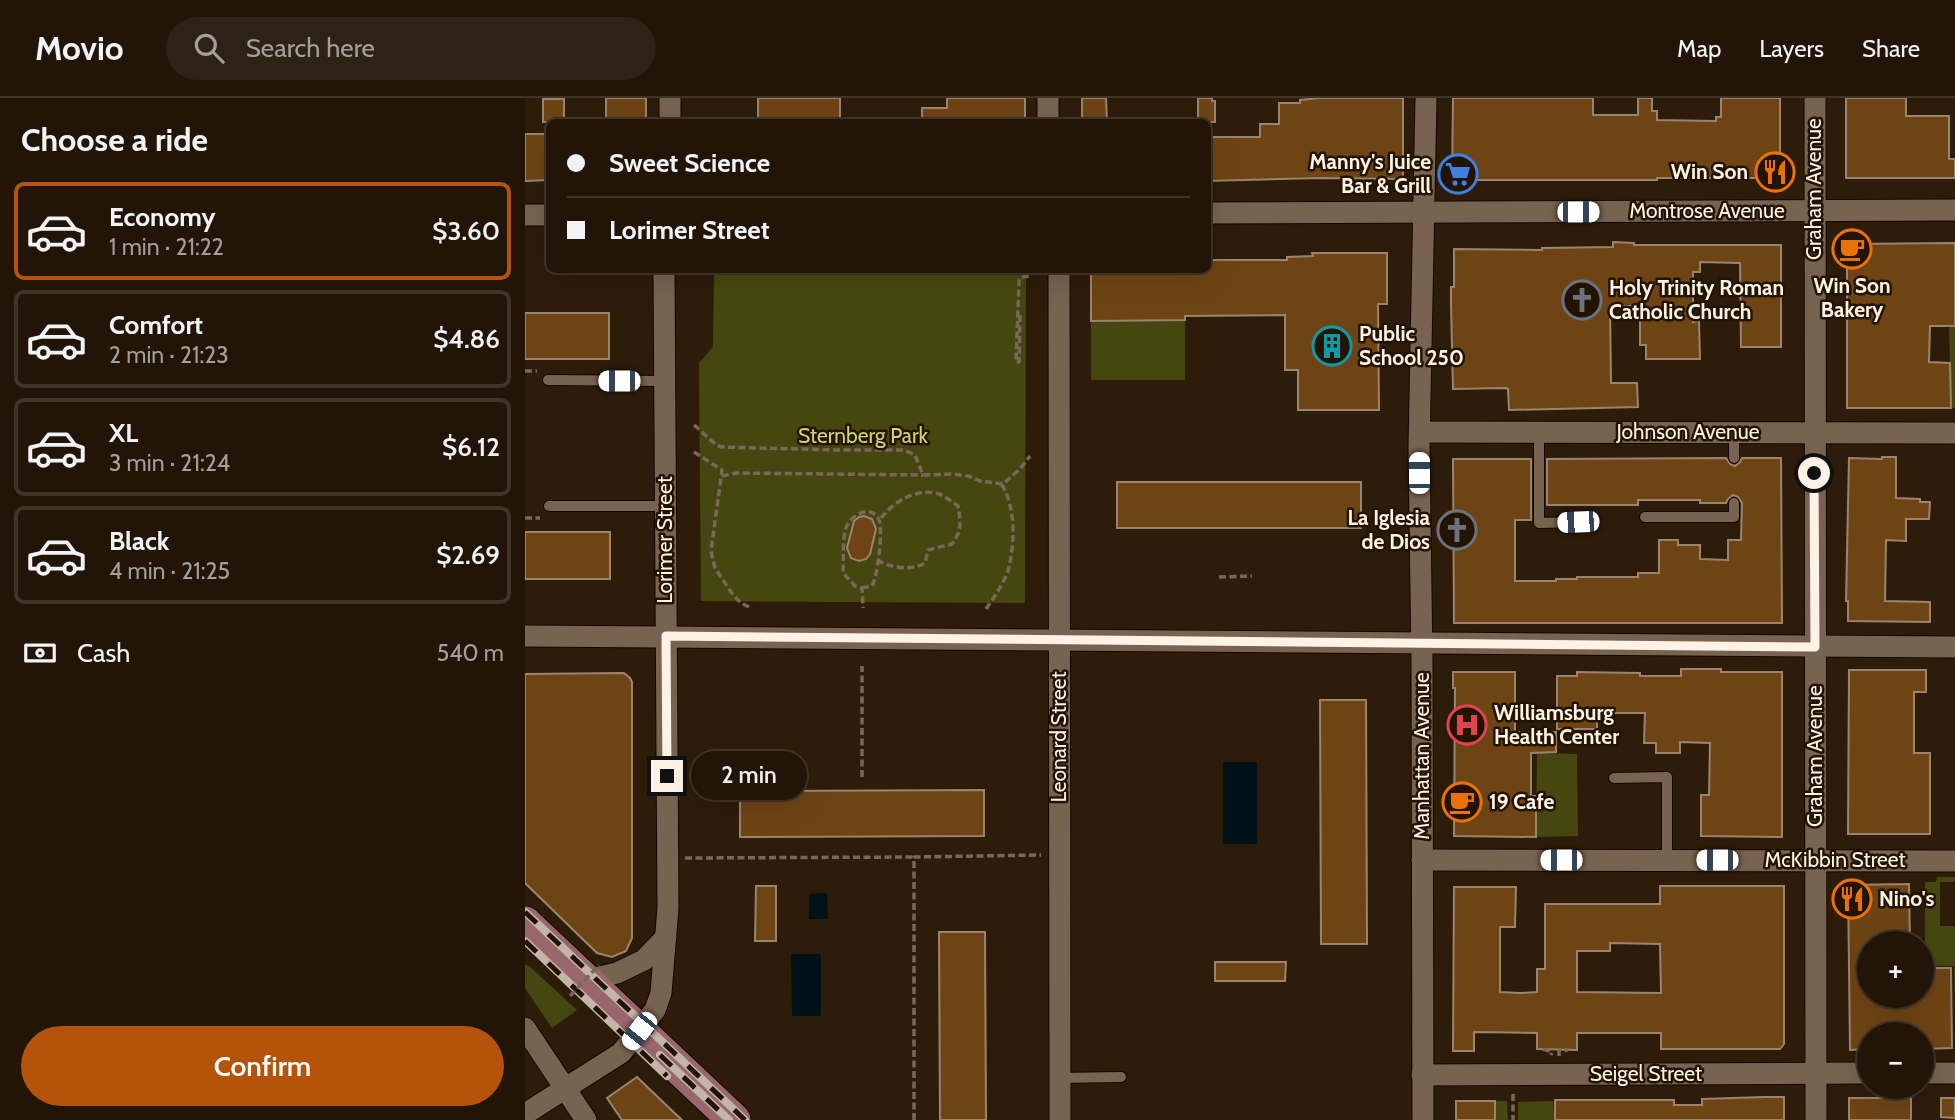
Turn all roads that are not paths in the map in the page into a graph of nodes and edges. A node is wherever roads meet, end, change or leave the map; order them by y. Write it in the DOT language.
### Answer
graph roads {
  1 [pos="670,98"];
  2 [pos="1048,98"];
  3 [pos="1426,98"];
  4 [pos="1815,98"];
  5 [pos="670,119"];
  6 [pos="1048,119"];
  7 [pos="1955,210"];
  8 [pos="1815,211"];
  9 [pos="1211,213"];
  10 [pos="1424,213"];
  11 [pos="525,215"];
  12 [pos="546,215"];
  13 [pos="664,273"];
  14 [pos="1059,273"];
  15 [pos="548,380"];
  16 [pos="665,381"];
  17 [pos="1420,432"];
  18 [pos="1539,432"];
  19 [pos="1734,432"];
  20 [pos="1814,433"];
  21 [pos="1955,433"];
  22 [pos="1734,458"];
  23 [pos="1734,503"];
  24 [pos="549,506"];
  25 [pos="665,506"];
  26 [pos="1645,517"];
  27 [pos="1578,522"];
  28 [pos="525,636"];
  29 [pos="666,636"];
  30 [pos="1060,640"];
  31 [pos="1422,643"];
  32 [pos="1815,647"];
  33 [pos="1955,647"];
  34 [pos="1614,778"];
  35 [pos="1422,860"];
  36 [pos="1667,860"];
  37 [pos="1816,860"];
  38 [pos="1955,861"];
  39 [pos="525,923"];
  40 [pos="666,937"];
  41 [pos="585,980"];
  42 [pos="525,1028"];
  43 [pos="639,1031"];
  44 [pos="1857,1073"];
  45 [pos="1934,1073"];
  46 [pos="1955,1073"];
  47 [pos="1816,1074"];
  48 [pos="1422,1075"];
  49 [pos="1121,1077"];
  50 [pos="1060,1078"];
  51 [pos="565,1088"];
  52 [pos="525,1114"];
  53 [pos="586,1120"];
  54 [pos="734,1120"];
  55 [pos="1060,1120"];
  56 [pos="1423,1120"];
  57 [pos="1816,1120"];
  1 -- 5 [label="street"];
  2 -- 6 [label="street"];
  3 -- 10 [label="street, Manhattan Avenue"];
  4 -- 8 [label="street, Graham Avenue"];
  7 -- 8 [label="street, Montrose Avenue"];
  8 -- 10 [label="street, Montrose Avenue"];
  8 -- 20 [label="street, Graham Avenue"];
  9 -- 10 [label="street, Montrose Avenue"];
  10 -- 17 [label="street, Manhattan Avenue"];
  11 -- 12 [label="street"];
  13 -- 16 [label="street, Lorimer Street"];
  14 -- 30 [label="street, Leonard Street"];
  15 -- 16 [label="lane"];
  16 -- 25 [label="street, Lorimer Street"];
  17 -- 18 [label="street, Johnson Avenue"];
  17 -- 31 [label="street, Manhattan Avenue"];
  18 -- 19 [label="street, Johnson Avenue"];
  18 -- 27 [label="lane"];
  19 -- 20 [label="street, Johnson Avenue"];
  19 -- 22 [label="lane"];
  20 -- 21 [label="street, Johnson Avenue"];
  20 -- 32 [label="street, Graham Avenue"];
  23 -- 26 [label="lane"];
  24 -- 25 [label="lane"];
  25 -- 29 [label="street, Lorimer Street"];
  28 -- 29 [label="street"];
  29 -- 30 [label="street"];
  29 -- 40 [label="street, Lorimer Street"];
  30 -- 31 [label="street"];
  30 -- 50 [label="street, Leonard Street"];
  31 -- 32 [label="street"];
  31 -- 35 [label="street, Manhattan Avenue"];
  32 -- 33 [label="street"];
  32 -- 37 [label="street, Graham Avenue"];
  34 -- 36 [label="lane"];
  35 -- 36 [label="street, McKibbin Street"];
  35 -- 48 [label="street, Manhattan Avenue"];
  36 -- 37 [label="street, McKibbin Street"];
  37 -- 38 [label="street, McKibbin Street"];
  37 -- 47 [label="street, Graham Avenue"];
  39 -- 41 [label="main road"];
  40 -- 41 [label="street"];
  40 -- 43 [label="street, Lorimer Street"];
  41 -- 43 [label="main road"];
  42 -- 51 [label="street"];
  43 -- 51 [label="street, Lorimer Street"];
  43 -- 54 [label="main road"];
  44 -- 47 [label="street, Seigel Street"];
  45 -- 46 [label="street"];
  47 -- 48 [label="street, Seigel Street"];
  47 -- 57 [label="street, Graham Avenue"];
  48 -- 56 [label="street, Manhattan Avenue"];
  49 -- 50 [label="lane"];
  50 -- 55 [label="street, Leonard Street"];
  51 -- 52 [label="street, Lorimer Street"];
  51 -- 53 [label="street"];
}
